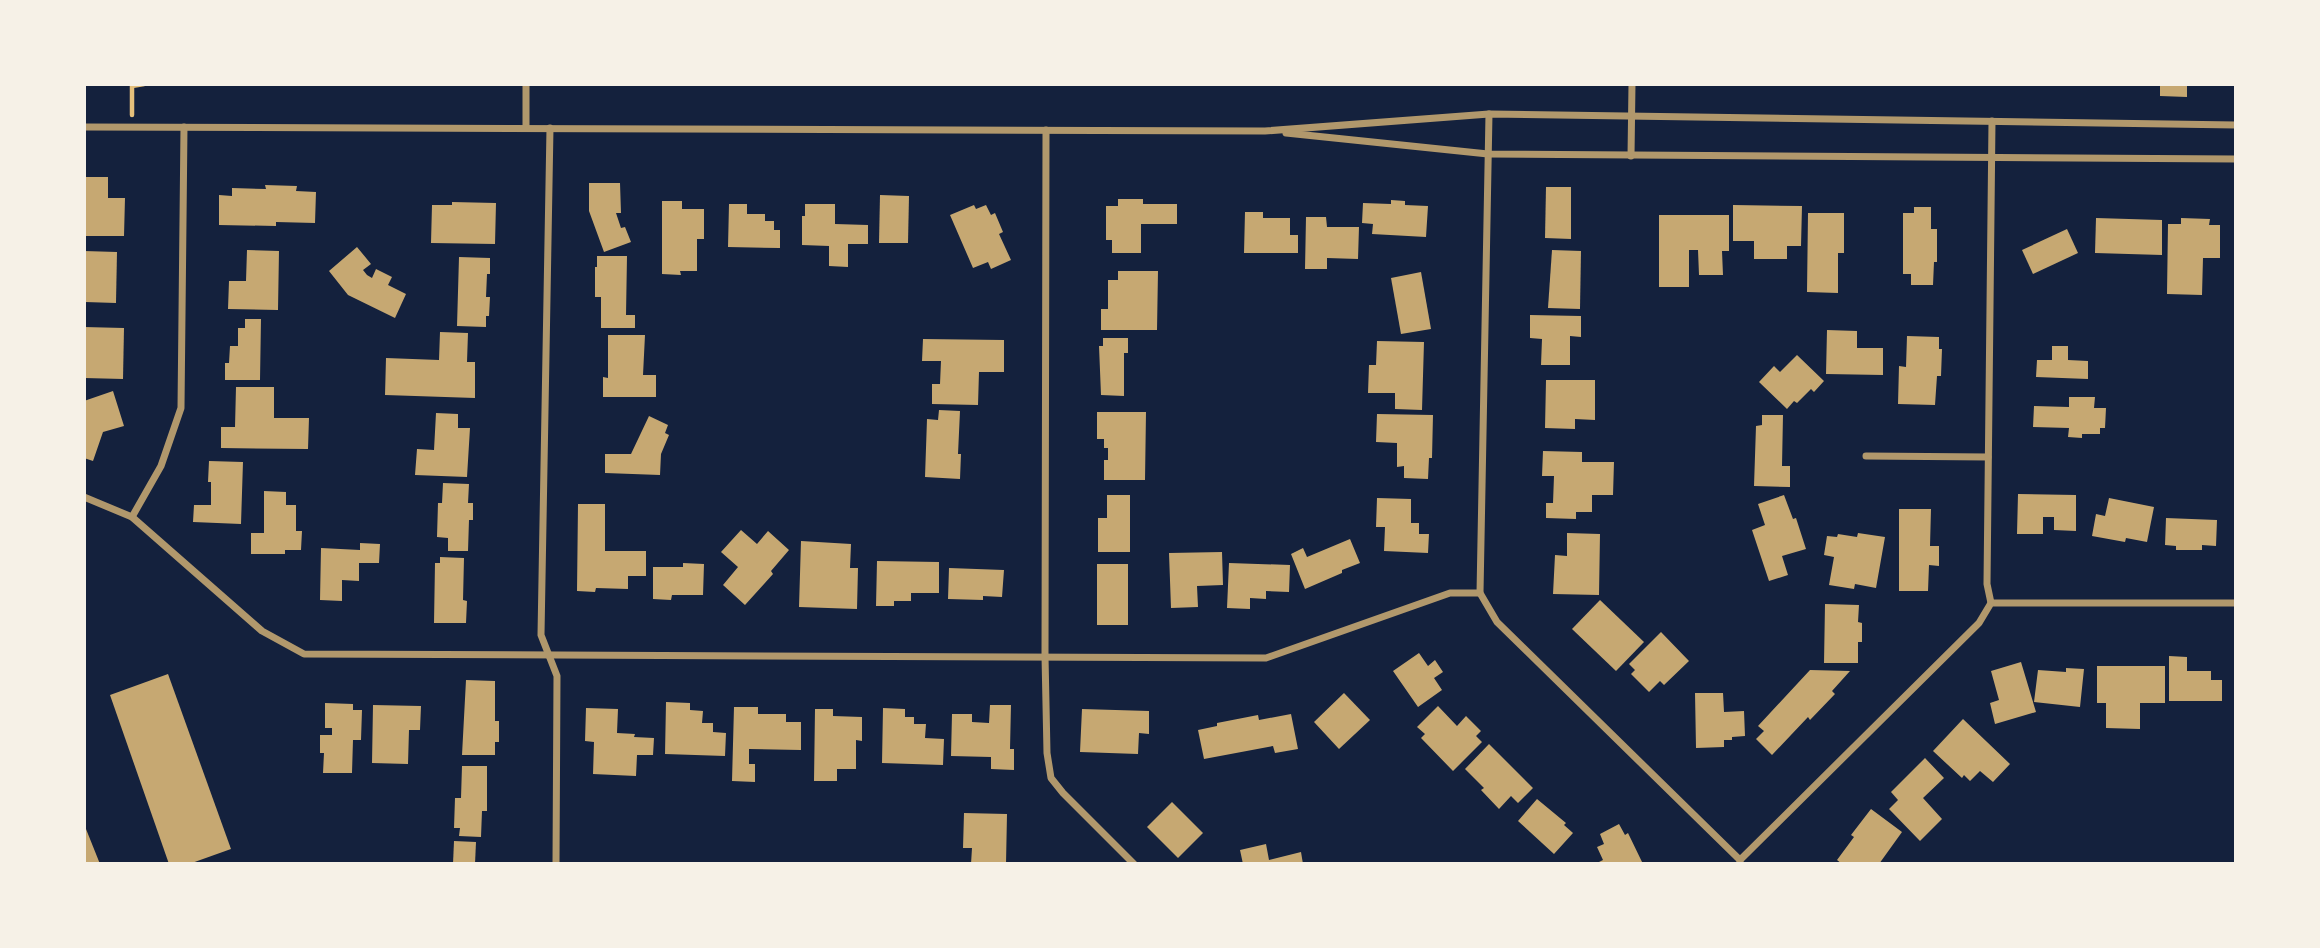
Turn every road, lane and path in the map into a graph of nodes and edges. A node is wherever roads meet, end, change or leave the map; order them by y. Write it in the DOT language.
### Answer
graph roads {
  1 [pos="144,84"];
  2 [pos="526,84"];
  3 [pos="1632,84"];
  4 [pos="1489,114"];
  5 [pos="1632,116"];
  6 [pos="1992,121"];
  7 [pos="2236,125"];
  8 [pos="84,127"];
  9 [pos="132,127"];
  10 [pos="184,127"];
  11 [pos="526,128"];
  12 [pos="550,128"];
  13 [pos="1046,130"];
  14 [pos="1265,131"];
  15 [pos="1488,154"];
  16 [pos="1631,156"];
  17 [pos="1992,158"];
  18 [pos="2236,159"];
  19 [pos="1866,456"];
  20 [pos="1987,457"];
  21 [pos="84,496"];
  22 [pos="132,517"];
  23 [pos="1480,593"];
  24 [pos="1991,603"];
  25 [pos="2236,603"];
  26 [pos="547,653"];
  27 [pos="1045,656"];
  28 [pos="1740,862"];
  29 [pos="556,864"];
  30 [pos="1134,864"];
  1 -- 9 [label="path"];
  2 -- 11 [label="street"];
  3 -- 5 [label="street"];
  4 -- 5 [label="street"];
  4 -- 14 [label="street"];
  4 -- 15 [label="street"];
  5 -- 6 [label="street"];
  5 -- 16 [label="street"];
  6 -- 7 [label="street"];
  6 -- 17 [label="street"];
  8 -- 9 [label="street"];
  9 -- 10 [label="street"];
  10 -- 11 [label="street"];
  10 -- 22 [label="street"];
  11 -- 12 [label="street"];
  12 -- 13 [label="street"];
  12 -- 26 [label="street"];
  13 -- 14 [label="street"];
  13 -- 27 [label="street"];
  14 -- 15 [label="street"];
  15 -- 16 [label="street"];
  15 -- 23 [label="street"];
  16 -- 17 [label="street"];
  17 -- 18 [label="street"];
  17 -- 20 [label="street"];
  19 -- 20 [label="street"];
  20 -- 24 [label="street"];
  21 -- 22 [label="street"];
  22 -- 26 [label="street"];
  23 -- 27 [label="street"];
  23 -- 28 [label="street"];
  24 -- 25 [label="street"];
  24 -- 28 [label="street"];
  26 -- 27 [label="street"];
  26 -- 29 [label="street"];
  27 -- 30 [label="street"];
}
